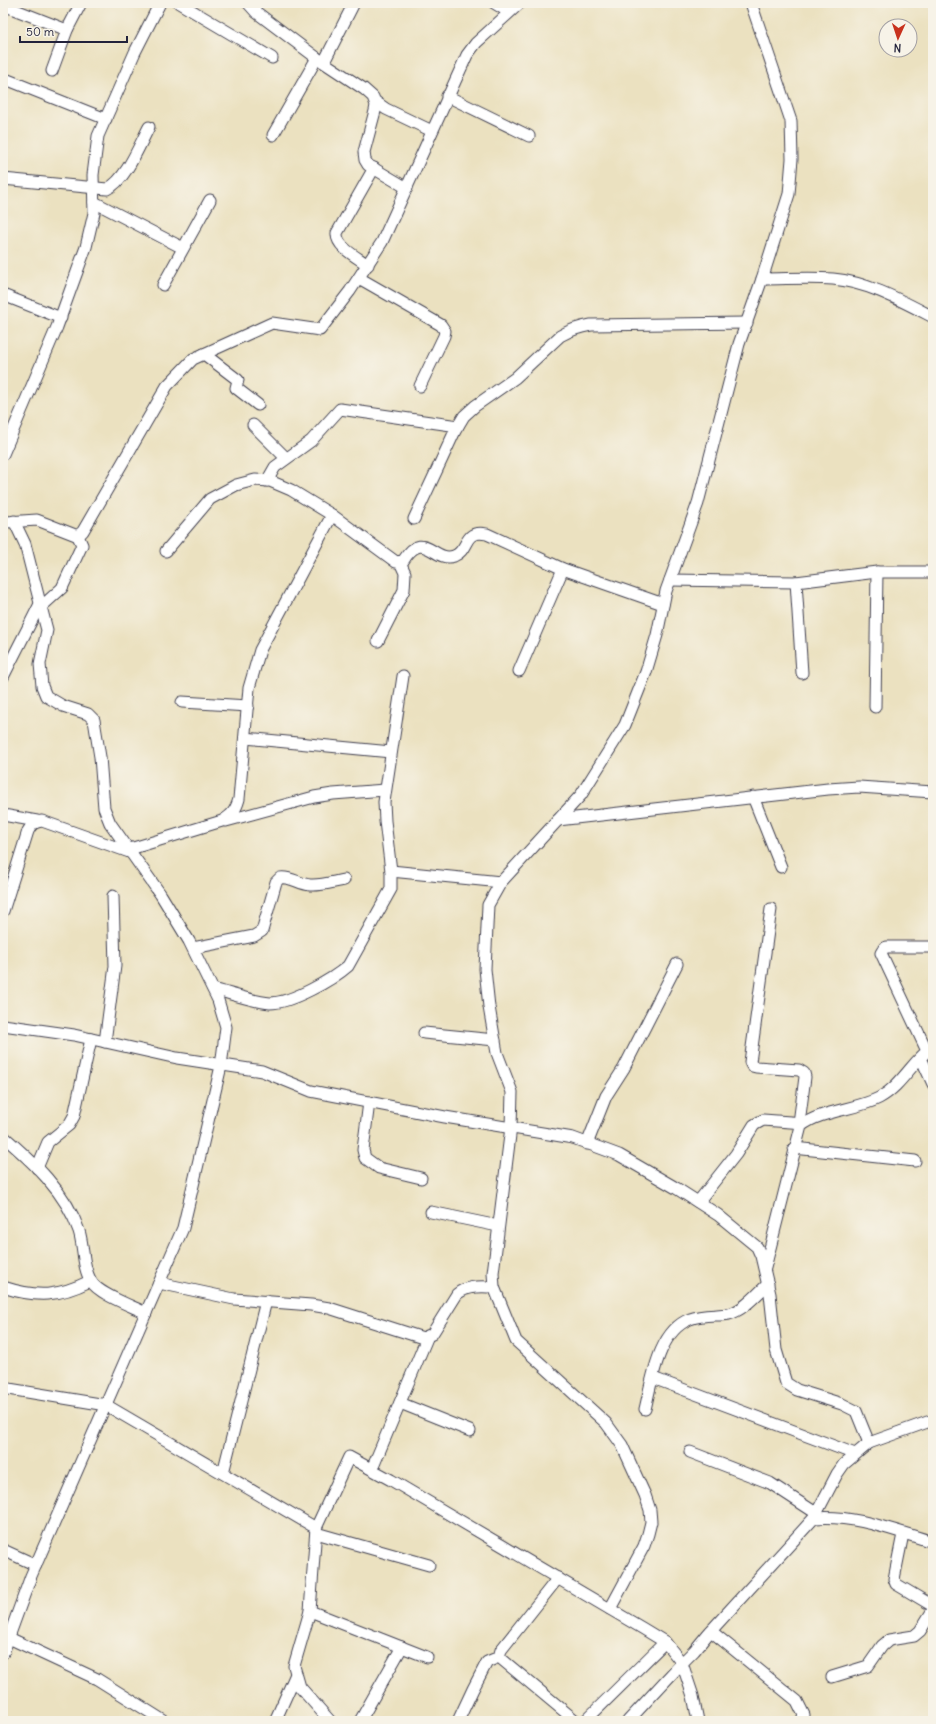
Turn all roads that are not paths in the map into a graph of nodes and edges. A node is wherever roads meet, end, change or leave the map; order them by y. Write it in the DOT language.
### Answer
graph roads {
  1 [pos="81,3"];
  2 [pos="178,3"];
  3 [pos="248,3"];
  4 [pos="354,3"];
  5 [pos="494,3"];
  6 [pos="520,3"];
  7 [pos="751,3"];
  8 [pos="158,4"];
  9 [pos="3,5"];
  10 [pos="509,12"];
  11 [pos="67,30"];
  12 [pos="272,58"];
  13 [pos="320,60"];
  14 [pos="52,71"];
  15 [pos="3,78"];
  16 [pos="448,96"];
  17 [pos="376,102"];
  18 [pos="106,119"];
  19 [pos="149,127"];
  20 [pos="432,131"];
  21 [pos="273,135"];
  22 [pos="529,136"];
  23 [pos="374,168"];
  24 [pos="3,179"];
  25 [pos="93,188"];
  26 [pos="407,188"];
  27 [pos="210,200"];
  28 [pos="94,202"];
  29 [pos="183,248"];
  30 [pos="368,265"];
  31 [pos="359,278"];
  32 [pos="762,279"];
  33 [pos="163,285"];
  34 [pos="3,295"];
  35 [pos="933,317"];
  36 [pos="61,318"];
  37 [pos="746,323"];
  38 [pos="204,354"];
  39 [pos="420,386"];
  40 [pos="258,405"];
  41 [pos="253,425"];
  42 [pos="458,426"];
  43 [pos="3,454"];
  44 [pos="286,458"];
  45 [pos="267,481"];
  46 [pos="332,515"];
  47 [pos="414,519"];
  48 [pos="8,520"];
  49 [pos="78,536"];
  50 [pos="166,551"];
  51 [pos="400,562"];
  52 [pos="562,569"];
  53 [pos="877,572"];
  54 [pos="933,572"];
  55 [pos="670,580"];
  56 [pos="796,582"];
  57 [pos="663,604"];
  58 [pos="40,605"];
  59 [pos="378,641"];
  60 [pos="519,671"];
  61 [pos="802,673"];
  62 [pos="403,676"];
  63 [pos="3,677"];
  64 [pos="182,702"];
  65 [pos="248,706"];
  66 [pos="875,707"];
  67 [pos="245,738"];
  68 [pos="391,752"];
  69 [pos="386,790"];
  70 [pos="933,792"];
  71 [pos="753,797"];
  72 [pos="3,815"];
  73 [pos="558,820"];
  74 [pos="37,822"];
  75 [pos="222,822"];
  76 [pos="131,851"];
  77 [pos="781,867"];
  78 [pos="391,871"];
  79 [pos="344,880"];
  80 [pos="501,882"];
  81 [pos="113,896"];
  82 [pos="771,909"];
  83 [pos="3,911"];
  84 [pos="933,947"];
  85 [pos="193,948"];
  86 [pos="677,964"];
  87 [pos="213,989"];
  88 [pos="3,1025"];
  89 [pos="424,1033"];
  90 [pos="91,1039"];
  91 [pos="495,1040"];
  92 [pos="105,1042"];
  93 [pos="927,1052"];
  94 [pos="221,1066"];
  95 [pos="933,1084"];
  96 [pos="369,1102"];
  97 [pos="801,1123"];
  98 [pos="512,1128"];
  99 [pos="3,1136"];
  100 [pos="587,1144"];
  101 [pos="794,1148"];
  102 [pos="915,1161"];
  103 [pos="37,1168"];
  104 [pos="421,1178"];
  105 [pos="698,1202"];
  106 [pos="431,1212"];
  107 [pos="498,1226"];
  108 [pos="765,1268"];
  109 [pos="90,1281"];
  110 [pos="159,1283"];
  111 [pos="768,1284"];
  112 [pos="3,1287"];
  113 [pos="494,1287"];
  114 [pos="266,1301"];
  115 [pos="146,1313"];
  116 [pos="427,1338"];
  117 [pos="652,1378"];
  118 [pos="3,1388"];
  119 [pos="400,1403"];
  120 [pos="106,1405"];
  121 [pos="645,1409"];
  122 [pos="933,1420"];
  123 [pos="470,1431"];
  124 [pos="868,1443"];
  125 [pos="690,1452"];
  126 [pos="855,1454"];
  127 [pos="372,1469"];
  128 [pos="223,1473"];
  129 [pos="815,1515"];
  130 [pos="316,1531"];
  131 [pos="903,1534"];
  132 [pos="933,1542"];
  133 [pos="3,1550"];
  134 [pos="36,1565"];
  135 [pos="429,1565"];
  136 [pos="558,1578"];
  137 [pos="933,1606"];
  138 [pos="610,1609"];
  139 [pos="933,1610"];
  140 [pos="310,1611"];
  141 [pos="711,1631"];
  142 [pos="8,1638"];
  143 [pos="665,1642"];
  144 [pos="402,1647"];
  145 [pos="3,1653"];
  146 [pos="427,1657"];
  147 [pos="498,1657"];
  148 [pos="682,1663"];
  149 [pos="296,1674"];
  150 [pos="832,1677"];
  151 [pos="328,1720"];
  152 [pos="164,1721"];
  153 [pos="275,1721"];
  154 [pos="360,1721"];
  155 [pos="458,1721"];
  156 [pos="576,1721"];
  157 [pos="585,1721"];
  158 [pos="628,1721"];
  159 [pos="698,1721"];
  160 [pos="802,1721"];
  1 -- 11 [label="street"];
  2 -- 12 [label="street"];
  3 -- 13 [label="street"];
  4 -- 13 [label="street"];
  5 -- 10 [label="street"];
  6 -- 10 [label="street"];
  7 -- 32 [label="street"];
  8 -- 18 [label="street"];
  9 -- 11 [label="street"];
  10 -- 16 [label="street"];
  11 -- 14 [label="street"];
  13 -- 17 [label="street"];
  13 -- 21 [label="street"];
  15 -- 18 [label="street"];
  16 -- 20 [label="street"];
  16 -- 22 [label="street"];
  17 -- 20 [label="street"];
  17 -- 23 [label="street"];
  18 -- 25 [label="street"];
  19 -- 25 [label="street"];
  20 -- 26 [label="street"];
  23 -- 26 [label="street"];
  23 -- 30 [label="street"];
  24 -- 25 [label="street"];
  25 -- 28 [label="street"];
  26 -- 30 [label="street"];
  27 -- 29 [label="street"];
  28 -- 29 [label="street"];
  28 -- 36 [label="street"];
  29 -- 33 [label="street"];
  30 -- 31 [label="street"];
  31 -- 38 [label="street"];
  31 -- 39 [label="street"];
  32 -- 35 [label="street"];
  32 -- 37 [label="street"];
  34 -- 36 [label="street"];
  36 -- 43 [label="street"];
  37 -- 42 [label="street"];
  37 -- 55 [label="street"];
  38 -- 40 [label="street"];
  38 -- 49 [label="street"];
  41 -- 44 [label="street"];
  42 -- 44 [label="street"];
  42 -- 47 [label="street"];
  44 -- 45 [label="street"];
  45 -- 46 [label="street"];
  45 -- 50 [label="street"];
  46 -- 51 [label="street"];
  46 -- 65 [label="street"];
  48 -- 49 [label="street"];
  48 -- 58 [label="street"];
  49 -- 58 [label="street"];
  51 -- 52 [label="street"];
  51 -- 59 [label="street"];
  52 -- 57 [label="street"];
  52 -- 60 [label="street"];
  53 -- 54 [label="street"];
  53 -- 56 [label="street"];
  53 -- 66 [label="street"];
  55 -- 56 [label="street"];
  55 -- 57 [label="street"];
  56 -- 61 [label="street"];
  57 -- 73 [label="street"];
  58 -- 63 [label="street"];
  58 -- 76 [label="street"];
  62 -- 68 [label="street"];
  64 -- 65 [label="street"];
  65 -- 67 [label="street"];
  67 -- 68 [label="street"];
  67 -- 75 [label="street"];
  68 -- 69 [label="street"];
  69 -- 75 [label="street"];
  69 -- 78 [label="street"];
  70 -- 71 [label="street"];
  71 -- 73 [label="street"];
  71 -- 77 [label="street"];
  72 -- 74 [label="street"];
  73 -- 80 [label="street"];
  74 -- 76 [label="street"];
  74 -- 83 [label="street"];
  75 -- 76 [label="street"];
  76 -- 85 [label="street"];
  78 -- 80 [label="street"];
  78 -- 87 [label="street"];
  79 -- 85 [label="street"];
  80 -- 91 [label="street"];
  81 -- 92 [label="street"];
  82 -- 97 [label="street"];
  84 -- 93 [label="street"];
  85 -- 87 [label="street"];
  86 -- 100 [label="street"];
  87 -- 94 [label="street"];
  88 -- 90 [label="street"];
  89 -- 91 [label="street"];
  90 -- 92 [label="street"];
  90 -- 103 [label="street"];
  91 -- 98 [label="street"];
  92 -- 94 [label="street"];
  93 -- 95 [label="street"];
  93 -- 97 [label="street"];
  94 -- 96 [label="street"];
  94 -- 110 [label="street"];
  96 -- 98 [label="street"];
  96 -- 104 [label="street"];
  97 -- 101 [label="street"];
  97 -- 105 [label="street"];
  98 -- 100 [label="street"];
  98 -- 107 [label="street"];
  99 -- 103 [label="street"];
  100 -- 105 [label="street"];
  101 -- 102 [label="street"];
  101 -- 108 [label="street"];
  103 -- 109 [label="street"];
  105 -- 108 [label="street"];
  106 -- 107 [label="street"];
  107 -- 113 [label="street"];
  108 -- 111 [label="street"];
  109 -- 112 [label="street"];
  109 -- 115 [label="street"];
  110 -- 114 [label="street"];
  110 -- 115 [label="street"];
  111 -- 117 [label="street"];
  111 -- 124 [label="street"];
  113 -- 116 [label="street"];
  113 -- 138 [label="street"];
  114 -- 116 [label="street"];
  114 -- 128 [label="street"];
  115 -- 120 [label="street"];
  116 -- 119 [label="street"];
  117 -- 121 [label="street"];
  117 -- 126 [label="street"];
  118 -- 120 [label="street"];
  119 -- 123 [label="street"];
  119 -- 127 [label="street"];
  120 -- 128 [label="street"];
  120 -- 134 [label="street"];
  122 -- 124 [label="street"];
  124 -- 126 [label="street"];
  125 -- 129 [label="street"];
  126 -- 129 [label="street"];
  127 -- 130 [label="street"];
  127 -- 136 [label="street"];
  128 -- 130 [label="street"];
  129 -- 131 [label="street"];
  129 -- 141 [label="street"];
  130 -- 135 [label="street"];
  130 -- 140 [label="street"];
  131 -- 132 [label="street"];
  131 -- 137 [label="street"];
  133 -- 134 [label="street"];
  134 -- 142 [label="street"];
  136 -- 138 [label="street"];
  136 -- 147 [label="street"];
  138 -- 143 [label="street"];
  139 -- 150 [label="street"];
  140 -- 144 [label="street"];
  140 -- 149 [label="street"];
  141 -- 148 [label="street"];
  141 -- 160 [label="street"];
  142 -- 145 [label="street"];
  142 -- 152 [label="street"];
  143 -- 148 [label="street"];
  143 -- 157 [label="street"];
  144 -- 146 [label="street"];
  144 -- 154 [label="street"];
  147 -- 155 [label="street"];
  147 -- 156 [label="street"];
  148 -- 158 [label="street"];
  148 -- 159 [label="street"];
  149 -- 151 [label="street"];
  149 -- 153 [label="street"];
}
